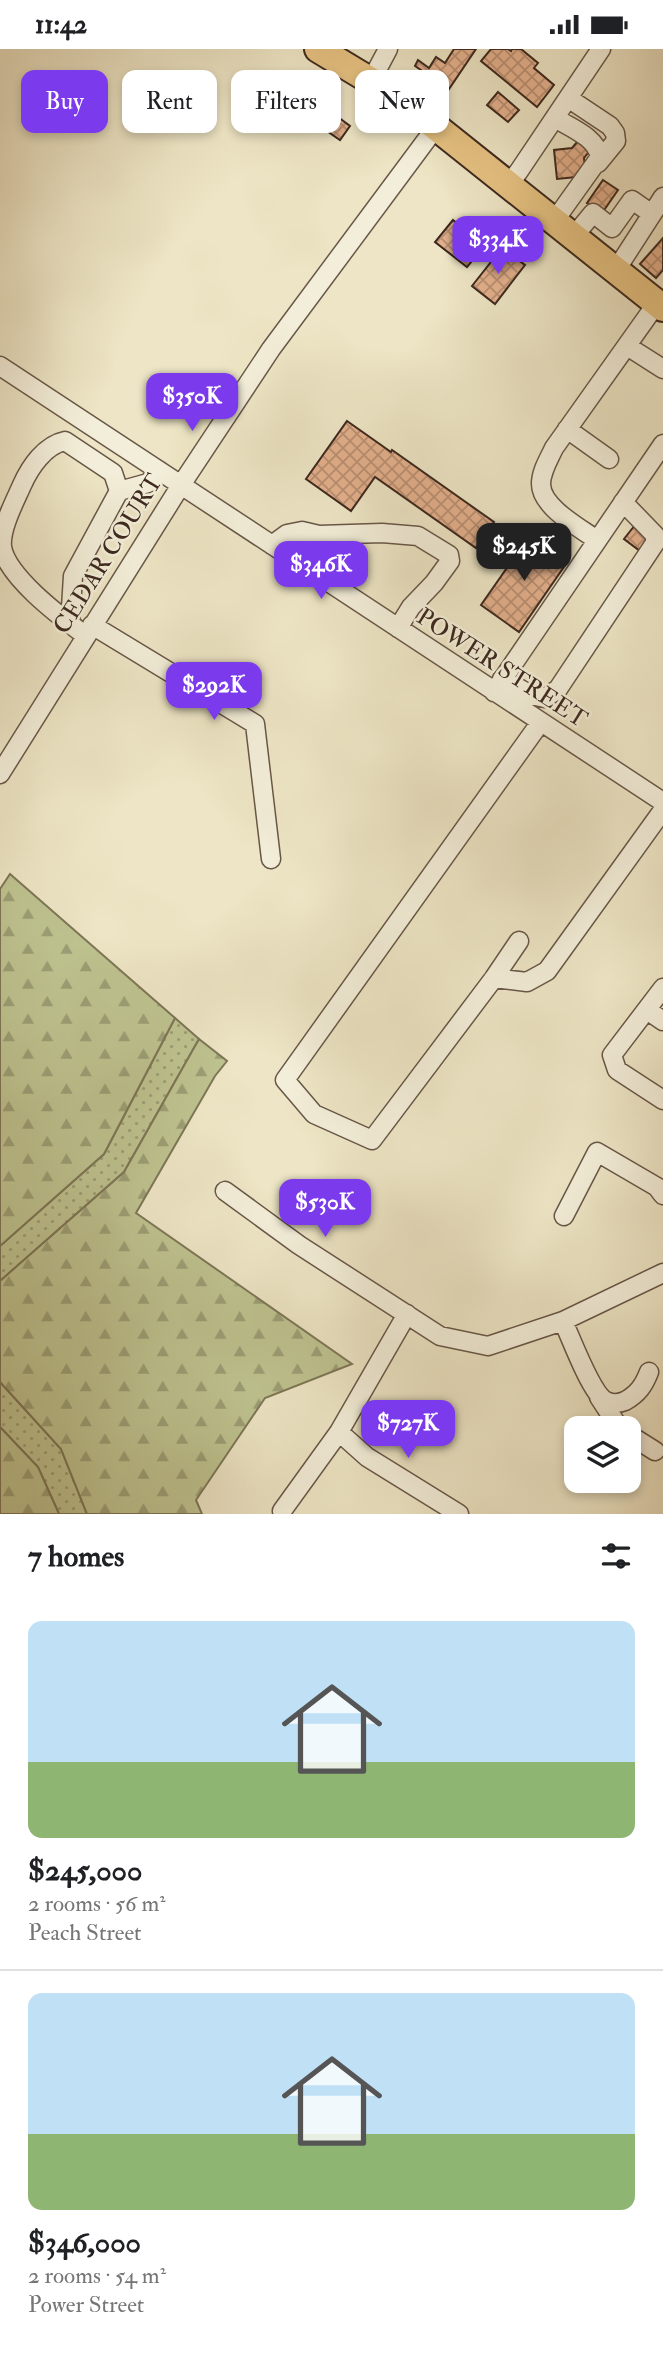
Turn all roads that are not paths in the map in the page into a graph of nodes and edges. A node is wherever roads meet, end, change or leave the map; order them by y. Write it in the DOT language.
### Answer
graph roads {
  1 [pos="388,49"];
  2 [pos="601,49"];
  3 [pos="329,52"];
  4 [pos="355,70"];
  5 [pos="377,70"];
  6 [pos="569,98"];
  7 [pos="555,118"];
  8 [pos="432,133"];
  9 [pos="444,133"];
  10 [pos="598,163"];
  11 [pos="509,184"];
  12 [pos="663,197"];
  13 [pos="652,214"];
  14 [pos="564,228"];
  15 [pos="612,228"];
  16 [pos="633,245"];
  17 [pos="616,270"];
  18 [pos="660,305"];
  19 [pos="627,346"];
  20 [pos="0,366"];
  21 [pos="663,369"];
  22 [pos="567,429"];
  23 [pos="663,444"];
  24 [pos="609,459"];
  25 [pos="160,471"];
  26 [pos="181,485"];
  27 [pos="119,491"];
  28 [pos="623,502"];
  29 [pos="597,540"];
  30 [pos="272,545"];
  31 [pos="70,624"];
  32 [pos="398,628"];
  33 [pos="89,631"];
  34 [pos="498,685"];
  35 [pos="540,723"];
  36 [pos="0,774"];
  37 [pos="663,802"];
  38 [pos="663,810"];
  39 [pos="271,859"];
  40 [pos="519,940"];
  41 [pos="494,978"];
  42 [pos="663,988"];
  43 [pos="647,1010"];
  44 [pos="663,1021"];
  45 [pos="663,1100"];
  46 [pos="225,1191"];
  47 [pos="663,1195"];
  48 [pos="564,1216"];
  49 [pos="663,1273"];
  50 [pos="407,1314"];
  51 [pos="563,1321"];
  52 [pos="649,1372"];
  53 [pos="596,1392"];
  54 [pos="611,1416"];
  55 [pos="339,1432"];
  56 [pos="641,1442"];
  57 [pos="655,1451"];
  58 [pos="282,1511"];
  59 [pos="458,1514"];
  1 -- 5 [label="street"];
  2 -- 6 [label="street"];
  3 -- 4 [label="highway"];
  6 -- 7 [label="street"];
  6 -- 10 [label="street"];
  7 -- 10 [label="street"];
  7 -- 11 [label="street"];
  8 -- 26 [label="street, CEDAR COURT"];
  9 -- 11 [label="highway"];
  10 -- 14 [label="street"];
  11 -- 14 [label="highway"];
  12 -- 13 [label="street"];
  13 -- 15 [label="street"];
  13 -- 16 [label="street"];
  14 -- 15 [label="street"];
  14 -- 17 [label="highway"];
  15 -- 16 [label="street"];
  16 -- 17 [label="street"];
  17 -- 18 [label="highway"];
  18 -- 19 [label="street"];
  19 -- 21 [label="street"];
  19 -- 22 [label="street"];
  20 -- 25 [label="street, POWER STREET"];
  22 -- 24 [label="street"];
  22 -- 29 [label="street"];
  23 -- 28 [label="street"];
  25 -- 26 [label="street, POWER STREET"];
  25 -- 27 [label="street"];
  26 -- 30 [label="street, POWER STREET"];
  26 -- 33 [label="street, CEDAR COURT"];
  27 -- 31 [label="street"];
  27 -- 31 [label="street"];
  28 -- 29 [label="street"];
  28 -- 34 [label="street"];
  29 -- 34 [label="street"];
  30 -- 32 [label="street, POWER STREET"];
  30 -- 32 [label="street"];
  31 -- 33 [label="street"];
  32 -- 34 [label="street, POWER STREET"];
  33 -- 36 [label="street, CEDAR COURT"];
  33 -- 39 [label="street"];
  34 -- 35 [label="street, POWER STREET"];
  35 -- 37 [label="street, POWER STREET"];
  35 -- 41 [label="street"];
  38 -- 41 [label="street"];
  40 -- 41 [label="street"];
  42 -- 43 [label="street"];
  43 -- 44 [label="street"];
  43 -- 45 [label="street"];
  46 -- 50 [label="street"];
  47 -- 48 [label="street"];
  49 -- 51 [label="street"];
  50 -- 51 [label="street"];
  50 -- 55 [label="street"];
  51 -- 53 [label="street"];
  52 -- 53 [label="street"];
  53 -- 54 [label="street"];
  55 -- 58 [label="street"];
  55 -- 59 [label="street"];
  56 -- 57 [label="street"];
}
